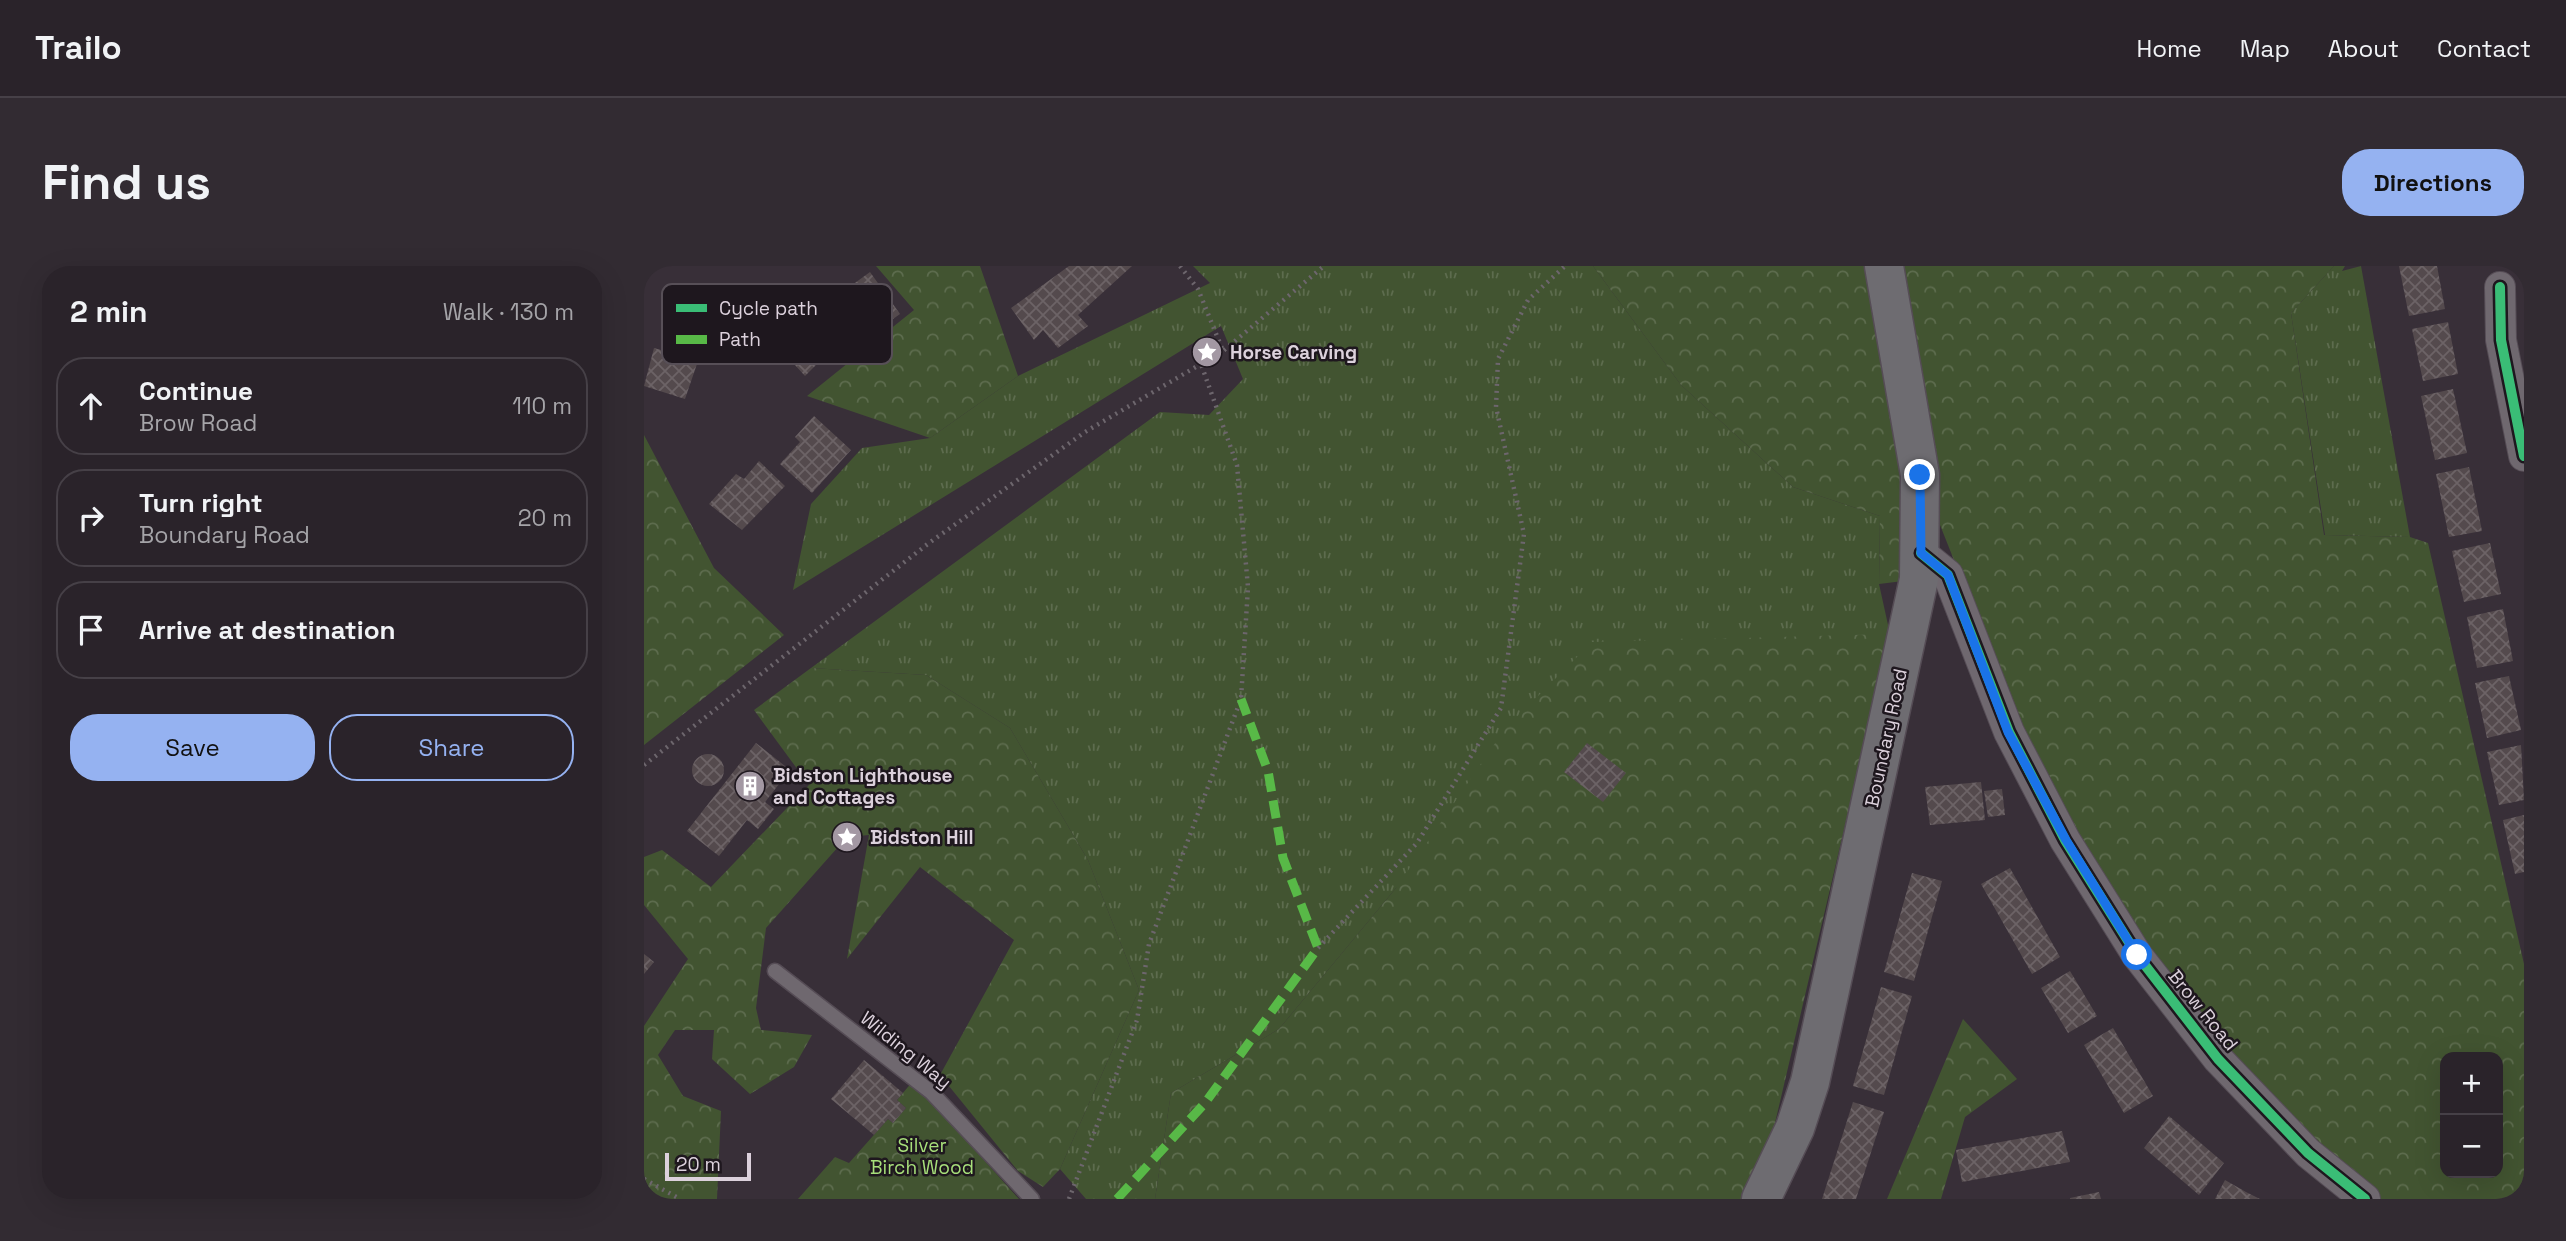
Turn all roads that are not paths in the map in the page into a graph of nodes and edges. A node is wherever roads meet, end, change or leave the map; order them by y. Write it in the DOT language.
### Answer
graph roads {
  1 [pos="1884,266"];
  2 [pos="2500,288"];
  3 [pos="2524,456"];
  4 [pos="1921,553"];
  5 [pos="775,971"];
  6 [pos="1032,1199"];
  7 [pos="1761,1199"];
  8 [pos="2365,1199"];
  1 -- 4 [label="main road, Boundary Road"];
  2 -- 3 [label="street"];
  4 -- 7 [label="main road, Boundary Road"];
  4 -- 8 [label="street, Brow Road"];
  5 -- 6 [label="lane, Wilding Way"];
}
